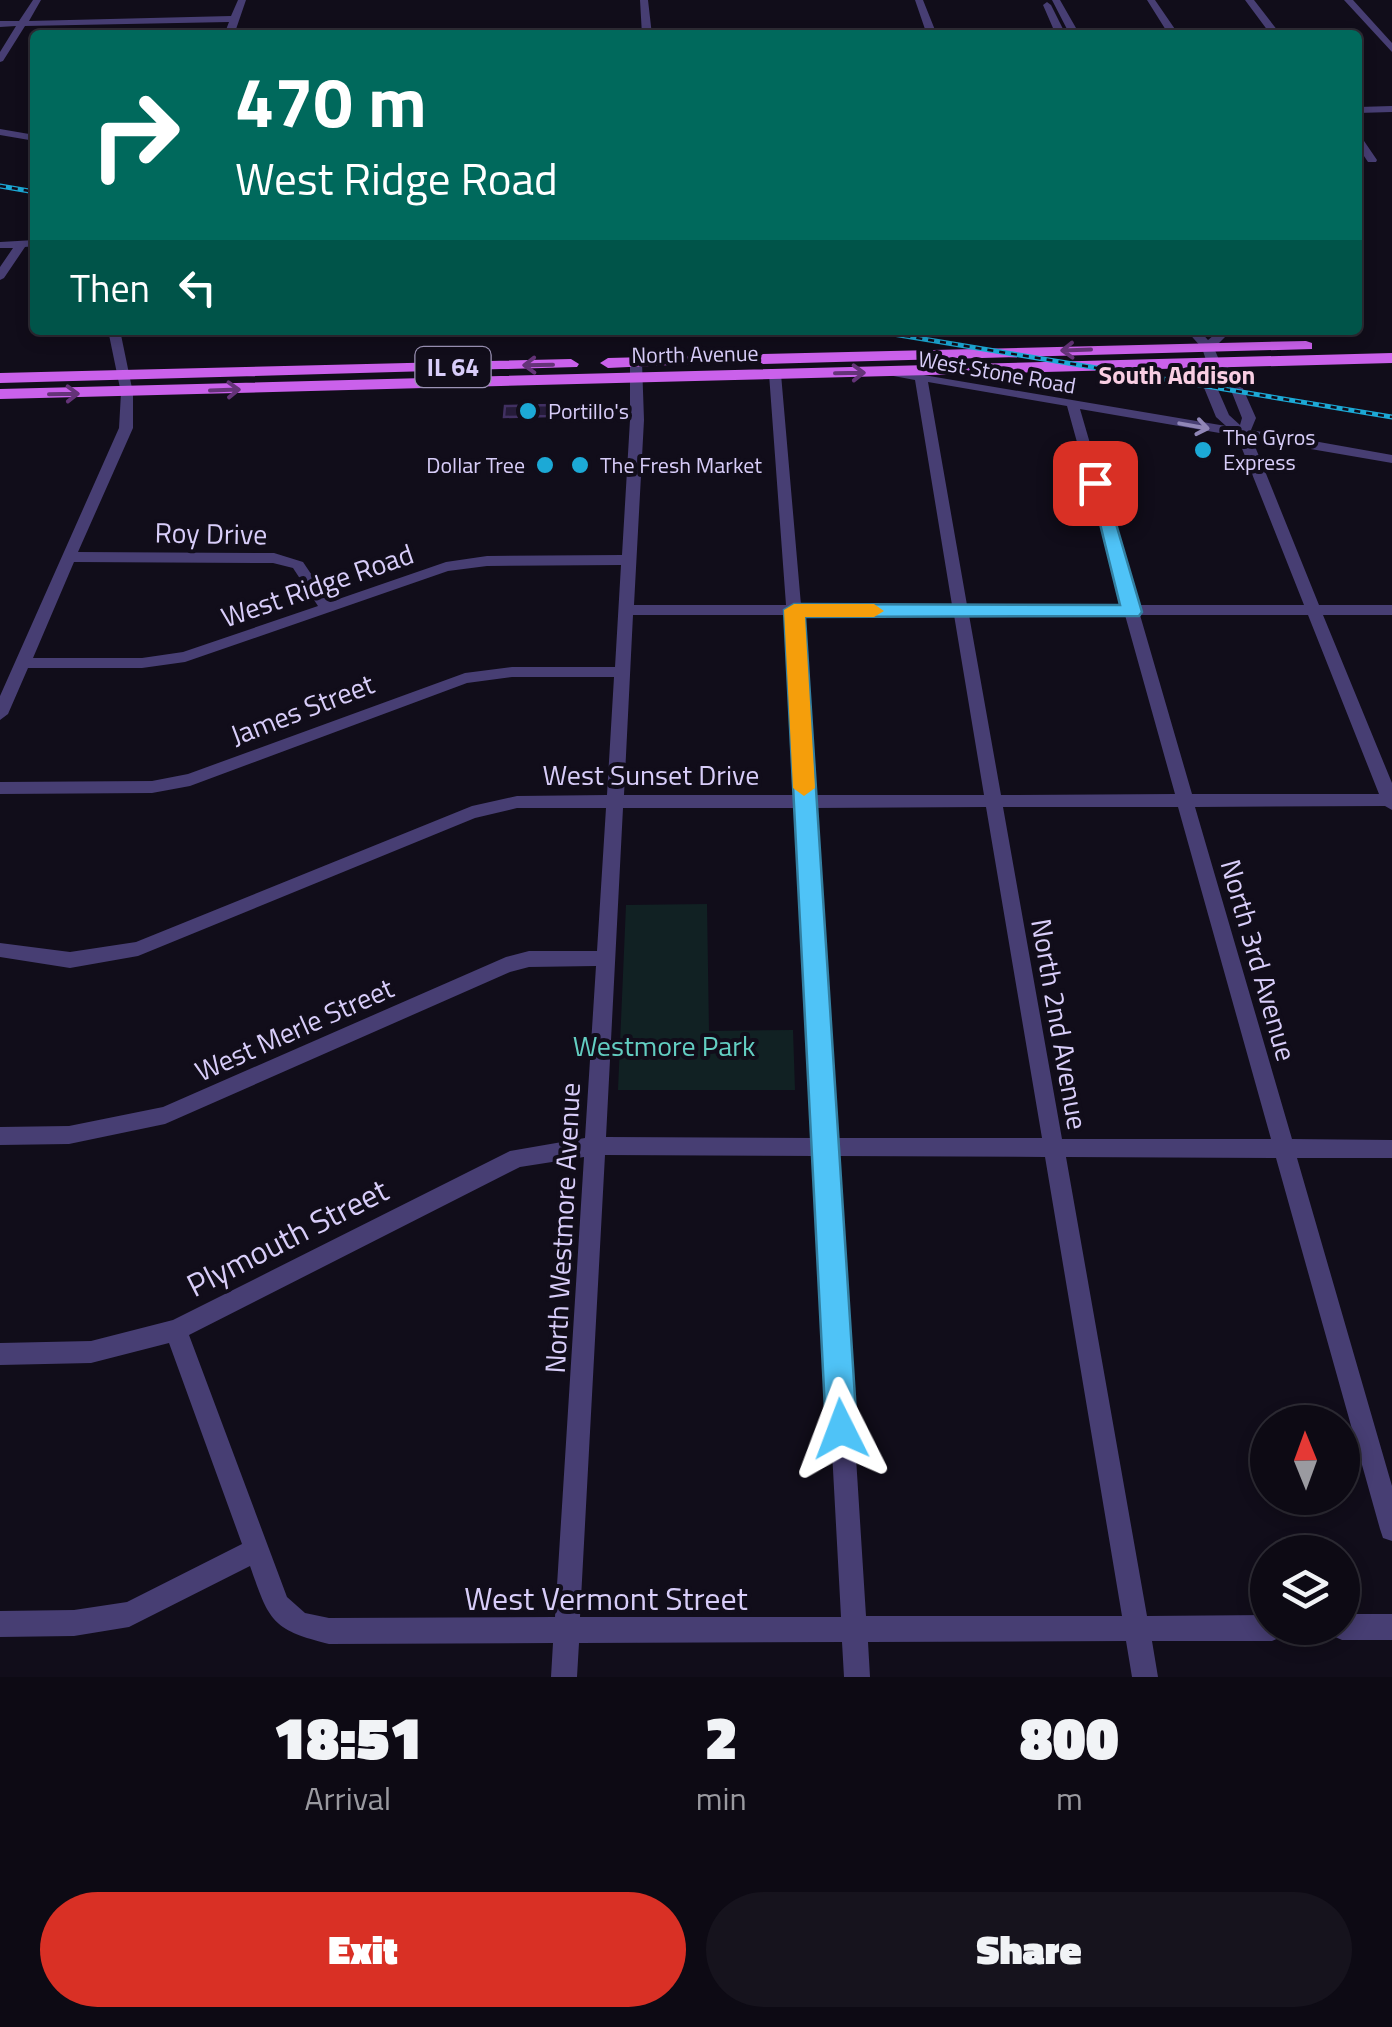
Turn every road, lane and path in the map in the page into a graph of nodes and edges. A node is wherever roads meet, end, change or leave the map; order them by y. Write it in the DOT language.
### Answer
graph roads {
  1 [pos="37,0"];
  2 [pos="242,0"];
  3 [pos="644,0"];
  4 [pos="919,0"];
  5 [pos="1044,0"];
  6 [pos="1056,0"];
  7 [pos="1151,0"];
  8 [pos="1250,0"];
  9 [pos="1348,0"];
  10 [pos="234,19"];
  11 [pos="23,22"];
  12 [pos="0,24"];
  13 [pos="231,30"];
  14 [pos="647,30"];
  15 [pos="930,30"];
  16 [pos="1058,30"];
  17 [pos="1073,30"];
  18 [pos="1171,30"];
  19 [pos="1272,30"];
  20 [pos="1392,49"];
  21 [pos="0,59"];
  22 [pos="1362,110"];
  23 [pos="1392,110"];
  24 [pos="0,132"];
  25 [pos="30,137"];
  26 [pos="1362,146"];
  27 [pos="1372,160"];
  28 [pos="30,244"];
  29 [pos="0,245"];
  30 [pos="18,247"];
  31 [pos="0,276"];
  32 [pos="115,335"];
  33 [pos="1196,335"];
  34 [pos="1220,335"];
  35 [pos="1392,344"];
  36 [pos="1211,355"];
  37 [pos="1392,358"];
  38 [pos="636,370"];
  39 [pos="892,372"];
  40 [pos="124,374"];
  41 [pos="774,374"];
  42 [pos="0,378"];
  43 [pos="921,380"];
  44 [pos="127,392"];
  45 [pos="0,394"];
  46 [pos="1073,406"];
  47 [pos="1243,434"];
  48 [pos="1392,459"];
  49 [pos="71,557"];
  50 [pos="628,560"];
  51 [pos="328,608"];
  52 [pos="626,610"];
  53 [pos="794,610"];
  54 [pos="1392,610"];
  55 [pos="962,611"];
  56 [pos="1132,612"];
  57 [pos="1313,612"];
  58 [pos="23,662"];
  59 [pos="622,672"];
  60 [pos="0,714"];
  61 [pos="0,788"];
  62 [pos="614,801"];
  63 [pos="805,801"];
  64 [pos="995,801"];
  65 [pos="1185,801"];
  66 [pos="1392,802"];
  67 [pos="0,950"];
  68 [pos="605,958"];
  69 [pos="0,1136"];
  70 [pos="594,1146"];
  71 [pos="825,1147"];
  72 [pos="1054,1148"];
  73 [pos="1284,1148"];
  74 [pos="1392,1149"];
  75 [pos="176,1330"];
  76 [pos="0,1354"];
  77 [pos="1392,1529"];
  78 [pos="254,1552"];
  79 [pos="0,1624"];
  80 [pos="1360,1627"];
  81 [pos="1392,1627"];
  82 [pos="1136,1628"];
  83 [pos="1250,1628"];
  84 [pos="567,1630"];
  85 [pos="854,1630"];
  86 [pos="564,1677"];
  87 [pos="857,1677"];
  88 [pos="1145,1677"];
  1 -- 11 [label="street"];
  2 -- 10 [label="street"];
  3 -- 14 [label="street"];
  4 -- 15 [label="street"];
  5 -- 16 [label="street"];
  6 -- 17 [label="street"];
  7 -- 18 [label="street"];
  8 -- 19 [label="street"];
  9 -- 20 [label="street"];
  10 -- 11 [label="street"];
  10 -- 13 [label="street"];
  11 -- 12 [label="street"];
  11 -- 21 [label="street"];
  22 -- 23 [label="street"];
  24 -- 25 [label="street"];
  26 -- 27 [label="street"];
  28 -- 30 [label="street"];
  29 -- 30 [label="street"];
  30 -- 31 [label="street"];
  32 -- 40 [label="street"];
  33 -- 36 [label="street"];
  34 -- 36 [label="street"];
  35 -- 36 [label="main road, North Avenue / IL 64"];
  36 -- 37 [label="main road, North Avenue / IL 64"];
  36 -- 38 [label="main road, North Avenue / IL 64, one-way"];
  36 -- 39 [label="main road, North Avenue / IL 64"];
  36 -- 47 [label="street"];
  36 -- 47 [label="street"];
  38 -- 40 [label="main road, North Avenue / IL 64, one-way"];
  38 -- 41 [label="main road, North Avenue / IL 64"];
  44 -- 38 [label="main road, North Avenue / IL 64, one-way"];
  38 -- 50 [label="street, North Westmore Avenue"];
  41 -- 39 [label="main road, North Avenue / IL 64, one-way"];
  39 -- 43 [label="street, West Stone Road"];
  40 -- 42 [label="main road, North Avenue / IL 64"];
  40 -- 44 [label="street"];
  41 -- 53 [label="street"];
  43 -- 46 [label="street, West Stone Road"];
  43 -- 55 [label="street, North 2nd Avenue"];
  45 -- 44 [label="main road, North Avenue / IL 64, one-way"];
  44 -- 49 [label="street"];
  46 -- 47 [label="street, West Stone Road, one-way"];
  46 -- 56 [label="street, North 3rd Avenue"];
  47 -- 48 [label="street, West Stone Road"];
  47 -- 57 [label="street"];
  49 -- 51 [label="street, Roy Drive"];
  49 -- 58 [label="street"];
  50 -- 51 [label="street, West Ridge Road"];
  50 -- 52 [label="street, North Westmore Avenue"];
  51 -- 58 [label="street, West Ridge Road"];
  52 -- 53 [label="street"];
  52 -- 59 [label="street, North Westmore Avenue"];
  53 -- 55 [label="street"];
  53 -- 63 [label="street"];
  54 -- 57 [label="street"];
  55 -- 56 [label="street"];
  55 -- 64 [label="street, North 2nd Avenue"];
  56 -- 57 [label="street"];
  56 -- 65 [label="street, North 3rd Avenue"];
  57 -- 66 [label="street"];
  58 -- 60 [label="street"];
  59 -- 61 [label="street, James Street"];
  59 -- 62 [label="street, North Westmore Avenue"];
  62 -- 63 [label="street, West Sunset Drive"];
  62 -- 67 [label="street, West Sunset Drive"];
  62 -- 68 [label="street, North Westmore Avenue"];
  63 -- 64 [label="street, West Sunset Drive"];
  63 -- 71 [label="street"];
  64 -- 65 [label="street, West Sunset Drive"];
  64 -- 72 [label="street, North 2nd Avenue"];
  65 -- 66 [label="street, West Sunset Drive"];
  65 -- 73 [label="street, North 3rd Avenue"];
  68 -- 69 [label="street, West Merle Street"];
  68 -- 70 [label="street, North Westmore Avenue"];
  70 -- 71 [label="street, Plymouth Street"];
  70 -- 75 [label="street, Plymouth Street"];
  70 -- 84 [label="street, North Westmore Avenue"];
  71 -- 72 [label="street, Plymouth Street"];
  71 -- 85 [label="street"];
  72 -- 73 [label="street, Plymouth Street"];
  72 -- 82 [label="street, North 2nd Avenue"];
  73 -- 74 [label="street, Plymouth Street"];
  73 -- 77 [label="street, North 3rd Avenue"];
  75 -- 76 [label="street, Plymouth Street"];
  75 -- 78 [label="street, West Vermont Street"];
  78 -- 79 [label="street"];
  78 -- 84 [label="street, West Vermont Street"];
  80 -- 81 [label="street"];
  82 -- 83 [label="street, West Vermont Street"];
  82 -- 85 [label="street, West Vermont Street"];
  82 -- 88 [label="street, North 2nd Avenue"];
  84 -- 85 [label="street, West Vermont Street"];
  84 -- 86 [label="street, North Westmore Avenue"];
  85 -- 87 [label="street"];
}
